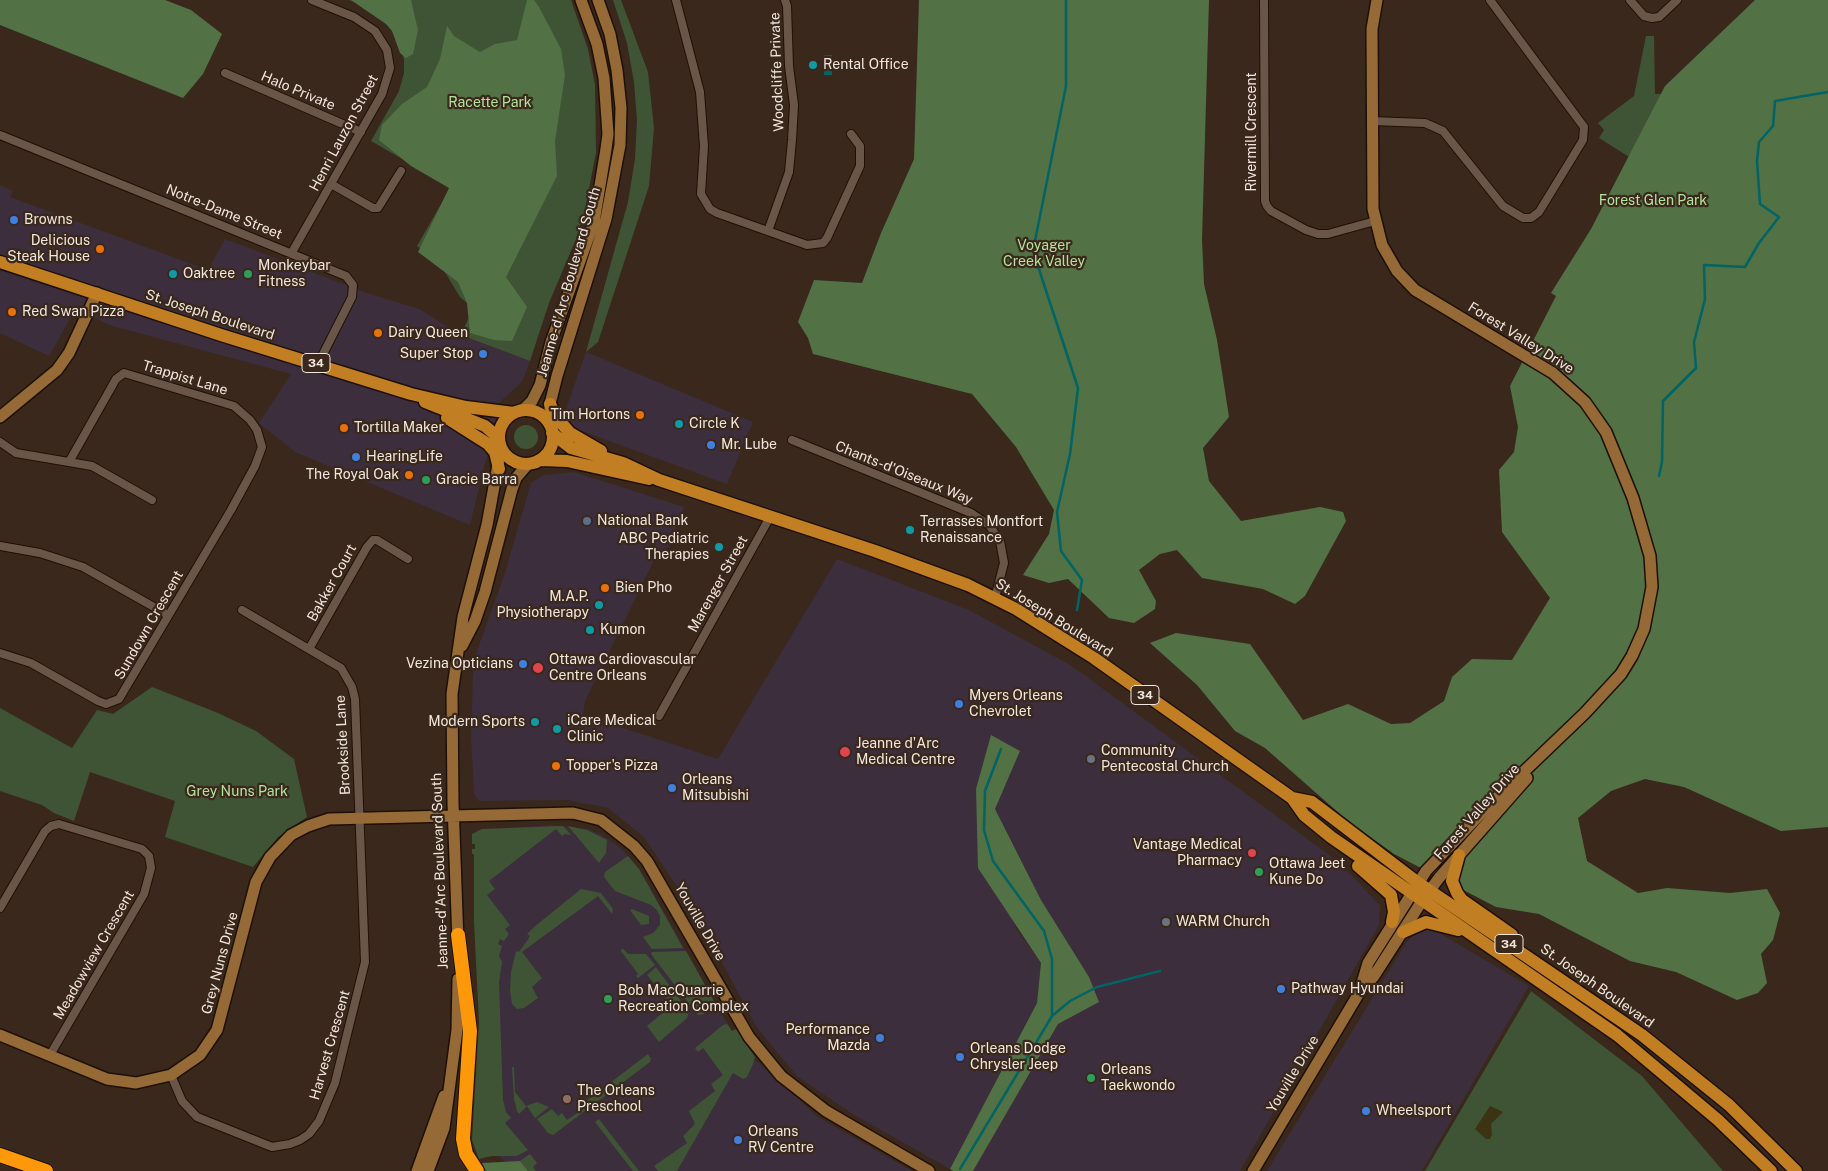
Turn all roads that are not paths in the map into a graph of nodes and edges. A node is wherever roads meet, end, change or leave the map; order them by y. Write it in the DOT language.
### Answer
graph roads {
  1 [pos="312,0"];
  2 [pos="581,0"];
  3 [pos="598,0"];
  4 [pos="676,0"];
  5 [pos="785,0"];
  6 [pos="1264,0"];
  7 [pos="1377,0"];
  8 [pos="1490,0"];
  9 [pos="1630,0"];
  10 [pos="1677,0"];
  11 [pos="225,73"];
  12 [pos="1372,121"];
  13 [pos="361,132"];
  14 [pos="851,134"];
  15 [pos="0,135"];
  16 [pos="401,171"];
  17 [pos="331,184"];
  18 [pos="1375,221"];
  19 [pos="768,231"];
  20 [pos="291,254"];
  21 [pos="0,262"];
  22 [pos="97,294"];
  23 [pos="318,364"];
  24 [pos="410,394"];
  25 [pos="550,404"];
  26 [pos="431,406"];
  27 [pos="519,412"];
  28 [pos="0,417"];
  29 [pos="551,429"];
  30 [pos="792,440"];
  31 [pos="0,442"];
  32 [pos="500,443"];
  33 [pos="262,447"];
  34 [pos="69,462"];
  35 [pos="534,462"];
  36 [pos="623,463"];
  37 [pos="499,469"];
  38 [pos="659,480"];
  39 [pos="152,500"];
  40 [pos="770,517"];
  41 [pos="0,546"];
  42 [pos="408,559"];
  43 [pos="995,598"];
  44 [pos="242,610"];
  45 [pos="168,616"];
  46 [pos="309,649"];
  47 [pos="0,653"];
  48 [pos="457,656"];
  49 [pos="659,716"];
  50 [pos="1554,743"];
  51 [pos="1292,798"];
  52 [pos="453,815"];
  53 [pos="360,818"];
  54 [pos="1331,838"];
  55 [pos="1459,855"];
  56 [pos="1418,882"];
  57 [pos="1430,890"];
  58 [pos="1410,894"];
  59 [pos="1422,901"];
  60 [pos="0,908"];
  61 [pos="1392,922"];
  62 [pos="1403,932"];
  63 [pos="458,935"];
  64 [pos="1472,935"];
  65 [pos="1359,993"];
  66 [pos="0,1035"];
  67 [pos="1642,1035"];
  68 [pos="50,1055"];
  69 [pos="171,1075"];
  70 [pos="448,1085"];
  71 [pos="0,1155"];
  72 [pos="46,1171"];
  73 [pos="417,1171"];
  74 [pos="428,1171"];
  75 [pos="477,1171"];
  76 [pos="929,1171"];
  77 [pos="1253,1171"];
  78 [pos="1771,1171"];
  79 [pos="1796,1171"];
  1 -- 13 [label="street, Henri Lauzon Street"];
  2 -- 27 [label="street, Jeanne-d'Arc Boulevard South"];
  3 -- 25 [label="street, Jeanne-d'Arc Boulevard South"];
  4 -- 19 [label="street"];
  5 -- 19 [label="street, Woodcliffe Private"];
  6 -- 18 [label="street, Rivermill Crescent"];
  7 -- 12 [label="street, Forest Valley Drive"];
  8 -- 12 [label="street"];
  9 -- 10 [label="street"];
  11 -- 13 [label="street, Halo Private"];
  12 -- 18 [label="street, Forest Valley Drive"];
  13 -- 17 [label="street, Henri Lauzon Street"];
  14 -- 19 [label="street"];
  15 -- 20 [label="street, Notre-Dame Street"];
  16 -- 17 [label="street"];
  17 -- 20 [label="street, Henri Lauzon Street"];
  18 -- 50 [label="street, Forest Valley Drive"];
  20 -- 23 [label="street, Notre-Dame Street"];
  21 -- 22 [label="main road, St. Joseph Boulevard / 34"];
  22 -- 23 [label="main road, St. Joseph Boulevard / 34"];
  22 -- 28 [label="street"];
  23 -- 24 [label="main road, St. Joseph Boulevard / 34"];
  24 -- 26 [label="main road, St. Joseph Boulevard / 34"];
  24 -- 27 [label="main road, St. Joseph Boulevard / 34"];
  25 -- 29 [label="street, Jeanne-d'Arc Boulevard South"];
  25 -- 36 [label="main road"];
  26 -- 32 [label="main road, St. Joseph Boulevard / 34"];
  26 -- 37 [label="main road"];
  27 -- 29 [label="main road, 34"];
  27 -- 32 [label="main road"];
  29 -- 35 [label="main road"];
  29 -- 36 [label="main road, St. Joseph Boulevard / 34"];
  30 -- 43 [label="street, Chants-d'Oiseaux Way"];
  31 -- 34 [label="street"];
  32 -- 35 [label="main road, 34"];
  32 -- 37 [label="street, Jeanne-d'Arc Boulevard South"];
  33 -- 34 [label="street, Trappist Lane"];
  33 -- 45 [label="street, Sundown Crescent"];
  34 -- 39 [label="street"];
  35 -- 38 [label="main road, St. Joseph Boulevard / 34"];
  35 -- 48 [label="street, Jeanne-d'Arc Boulevard South"];
  36 -- 38 [label="main road, St. Joseph Boulevard / 34"];
  37 -- 48 [label="street, Jeanne-d'Arc Boulevard South"];
  38 -- 40 [label="main road, St. Joseph Boulevard / 34"];
  40 -- 43 [label="main road, St. Joseph Boulevard / 34"];
  40 -- 49 [label="street, Marenger Street"];
  41 -- 45 [label="street"];
  42 -- 46 [label="street, Bakker Court"];
  43 -- 51 [label="main road, St. Joseph Boulevard / 34"];
  44 -- 46 [label="street, Brookside Lane"];
  45 -- 47 [label="street, Sundown Crescent"];
  46 -- 53 [label="street, Brookside Lane"];
  48 -- 52 [label="street, Jeanne-d'Arc Boulevard South"];
  50 -- 55 [label="street, Forest Valley Drive"];
  50 -- 56 [label="street, Forest Valley Drive"];
  51 -- 54 [label="main road, St. Joseph Boulevard / 34"];
  51 -- 56 [label="main road, St. Joseph Boulevard / 34"];
  52 -- 53 [label="street, Grey Nuns Drive"];
  52 -- 63 [label="street, Jeanne-d'Arc Boulevard South"];
  52 -- 76 [label="street, Youville Drive"];
  53 -- 69 [label="street, Grey Nuns Drive"];
  53 -- 69 [label="street, Harvest Crescent"];
  54 -- 58 [label="main road, St. Joseph Boulevard / 34"];
  54 -- 61 [label="main road"];
  55 -- 57 [label="street, Forest Valley Drive"];
  55 -- 67 [label="main road"];
  56 -- 57 [label="main road, St. Joseph Boulevard / 34"];
  56 -- 58 [label="street, Youville Drive"];
  57 -- 59 [label="street, Forest Valley Drive"];
  57 -- 67 [label="main road, St. Joseph Boulevard / 34"];
  58 -- 59 [label="main road, St. Joseph Boulevard / 34"];
  58 -- 61 [label="street, Youville Drive"];
  59 -- 62 [label="street, Youville Drive"];
  59 -- 64 [label="main road, St. Joseph Boulevard / 34"];
  60 -- 68 [label="street, Meadowview Crescent"];
  61 -- 65 [label="street, Youville Drive"];
  62 -- 64 [label="main road"];
  62 -- 65 [label="street, Youville Drive"];
  63 -- 70 [label="street, Jeanne-d'Arc Boulevard South"];
  63 -- 75 [label="highway"];
  64 -- 78 [label="main road, St. Joseph Boulevard / 34"];
  65 -- 77 [label="street, Youville Drive"];
  66 -- 68 [label="street, Grey Nuns Drive"];
  67 -- 79 [label="main road, St. Joseph Boulevard / 34"];
  68 -- 69 [label="street, Grey Nuns Drive"];
  70 -- 73 [label="street, Jeanne-d'Arc Boulevard South"];
  70 -- 74 [label="street, Jeanne-d'Arc Boulevard South"];
  71 -- 72 [label="highway"];
}
